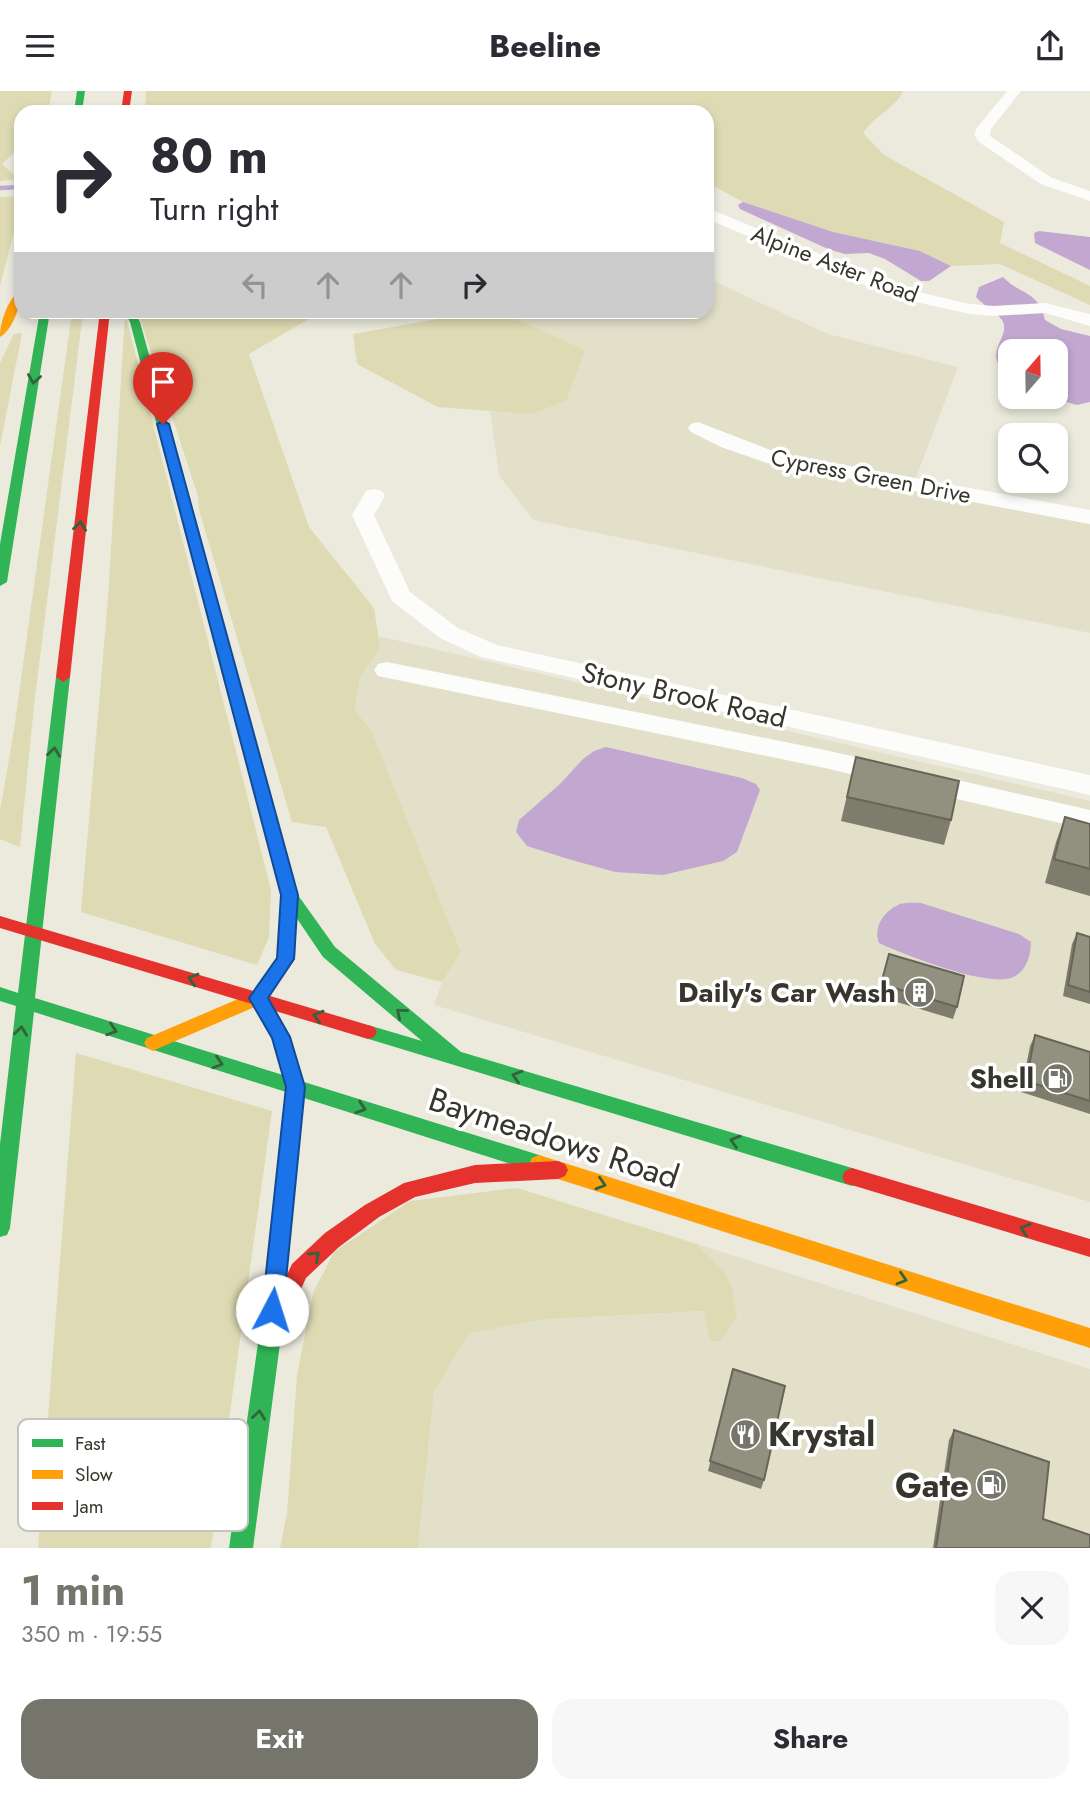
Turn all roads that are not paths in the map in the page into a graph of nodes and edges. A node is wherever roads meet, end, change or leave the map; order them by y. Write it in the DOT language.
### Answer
graph roads {
  1 [pos="1014,91"];
  2 [pos="1090,196"];
  3 [pos="714,216"];
  4 [pos="14,307"];
  5 [pos="44,319"];
  6 [pos="104,319"];
  7 [pos="133,319"];
  8 [pos="1090,320"];
  9 [pos="0,334"];
  10 [pos="698,428"];
  11 [pos="374,496"];
  12 [pos="1090,517"];
  13 [pos="0,582"];
  14 [pos="387,670"];
  15 [pos="1090,785"];
  16 [pos="1090,820"];
  17 [pos="289,895"];
  18 [pos="0,922"];
  19 [pos="0,994"];
  20 [pos="258,998"];
  21 [pos="153,1043"];
  22 [pos="454,1057"];
  23 [pos="296,1087"];
  24 [pos="558,1170"];
  25 [pos="0,1228"];
  26 [pos="1090,1248"];
  27 [pos="270,1336"];
  28 [pos="1090,1338"];
  29 [pos="248,1503"];
  1 -- 2 [label="street"];
  3 -- 8 [label="street, Alpine Aster Road"];
  4 -- 9 [label="main road"];
  5 -- 13 [label="main road, one-way"];
  25 -- 6 [label="main road, one-way"];
  7 -- 17 [label="main road"];
  10 -- 12 [label="street, Cypress Green Drive"];
  11 -- 15 [label="street, Stony Brook Road"];
  14 -- 16 [label="street"];
  17 -- 20 [label="main road"];
  22 -- 17 [label="main road, one-way"];
  20 -- 18 [label="main road, Baymeadows Road, one-way"];
  19 -- 21 [label="main road, Baymeadows Road, one-way"];
  20 -- 21 [label="main road"];
  22 -- 20 [label="main road, Baymeadows Road, one-way"];
  20 -- 23 [label="main road"];
  21 -- 23 [label="main road, Baymeadows Road, one-way"];
  26 -- 22 [label="main road, Baymeadows Road, one-way"];
  23 -- 24 [label="main road, Baymeadows Road, one-way"];
  23 -- 27 [label="main road"];
  27 -- 24 [label="main road, one-way"];
  24 -- 28 [label="main road, Baymeadows Road, one-way"];
  29 -- 27 [label="main road, one-way"];
}
